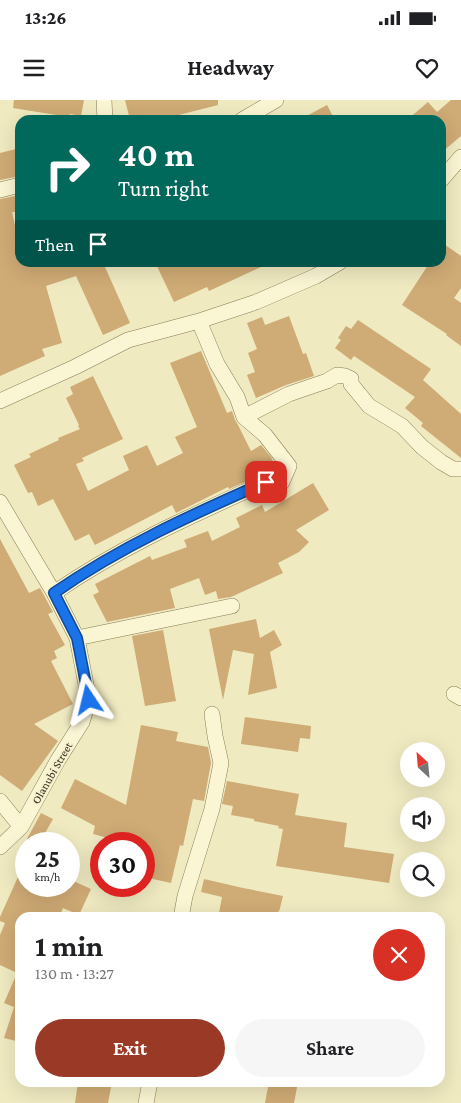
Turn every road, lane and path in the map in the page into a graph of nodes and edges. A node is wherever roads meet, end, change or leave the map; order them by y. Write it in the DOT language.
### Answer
graph roads {
  1 [pos="104,100"];
  2 [pos="276,100"];
  3 [pos="105,115"];
  4 [pos="250,115"];
  5 [pos="461,157"];
  6 [pos="446,174"];
  7 [pos="15,186"];
  8 [pos="0,190"];
  9 [pos="331,267"];
  10 [pos="199,322"];
  11 [pos="0,401"];
  12 [pos="244,417"];
  13 [pos="458,471"];
  14 [pos="0,502"];
  15 [pos="54,593"];
  16 [pos="232,606"];
  17 [pos="77,638"];
  18 [pos="212,714"];
  19 [pos="0,801"];
  20 [pos="21,827"];
  21 [pos="0,847"];
  22 [pos="182,912"];
  23 [pos="149,1087"];
  24 [pos="146,1103"];
  1 -- 3 [label="street"];
  2 -- 4 [label="street"];
  5 -- 6 [label="street"];
  7 -- 8 [label="street"];
  9 -- 10 [label="street"];
  10 -- 11 [label="street"];
  10 -- 12 [label="street"];
  12 -- 13 [label="street"];
  12 -- 15 [label="street"];
  14 -- 15 [label="street, Olanubi Street"];
  15 -- 17 [label="street, Olanubi Street"];
  16 -- 17 [label="street"];
  17 -- 20 [label="street, Olanubi Street"];
  18 -- 22 [label="street"];
  19 -- 20 [label="street"];
  20 -- 21 [label="street, Olanubi Street"];
  23 -- 24 [label="street"];
}
